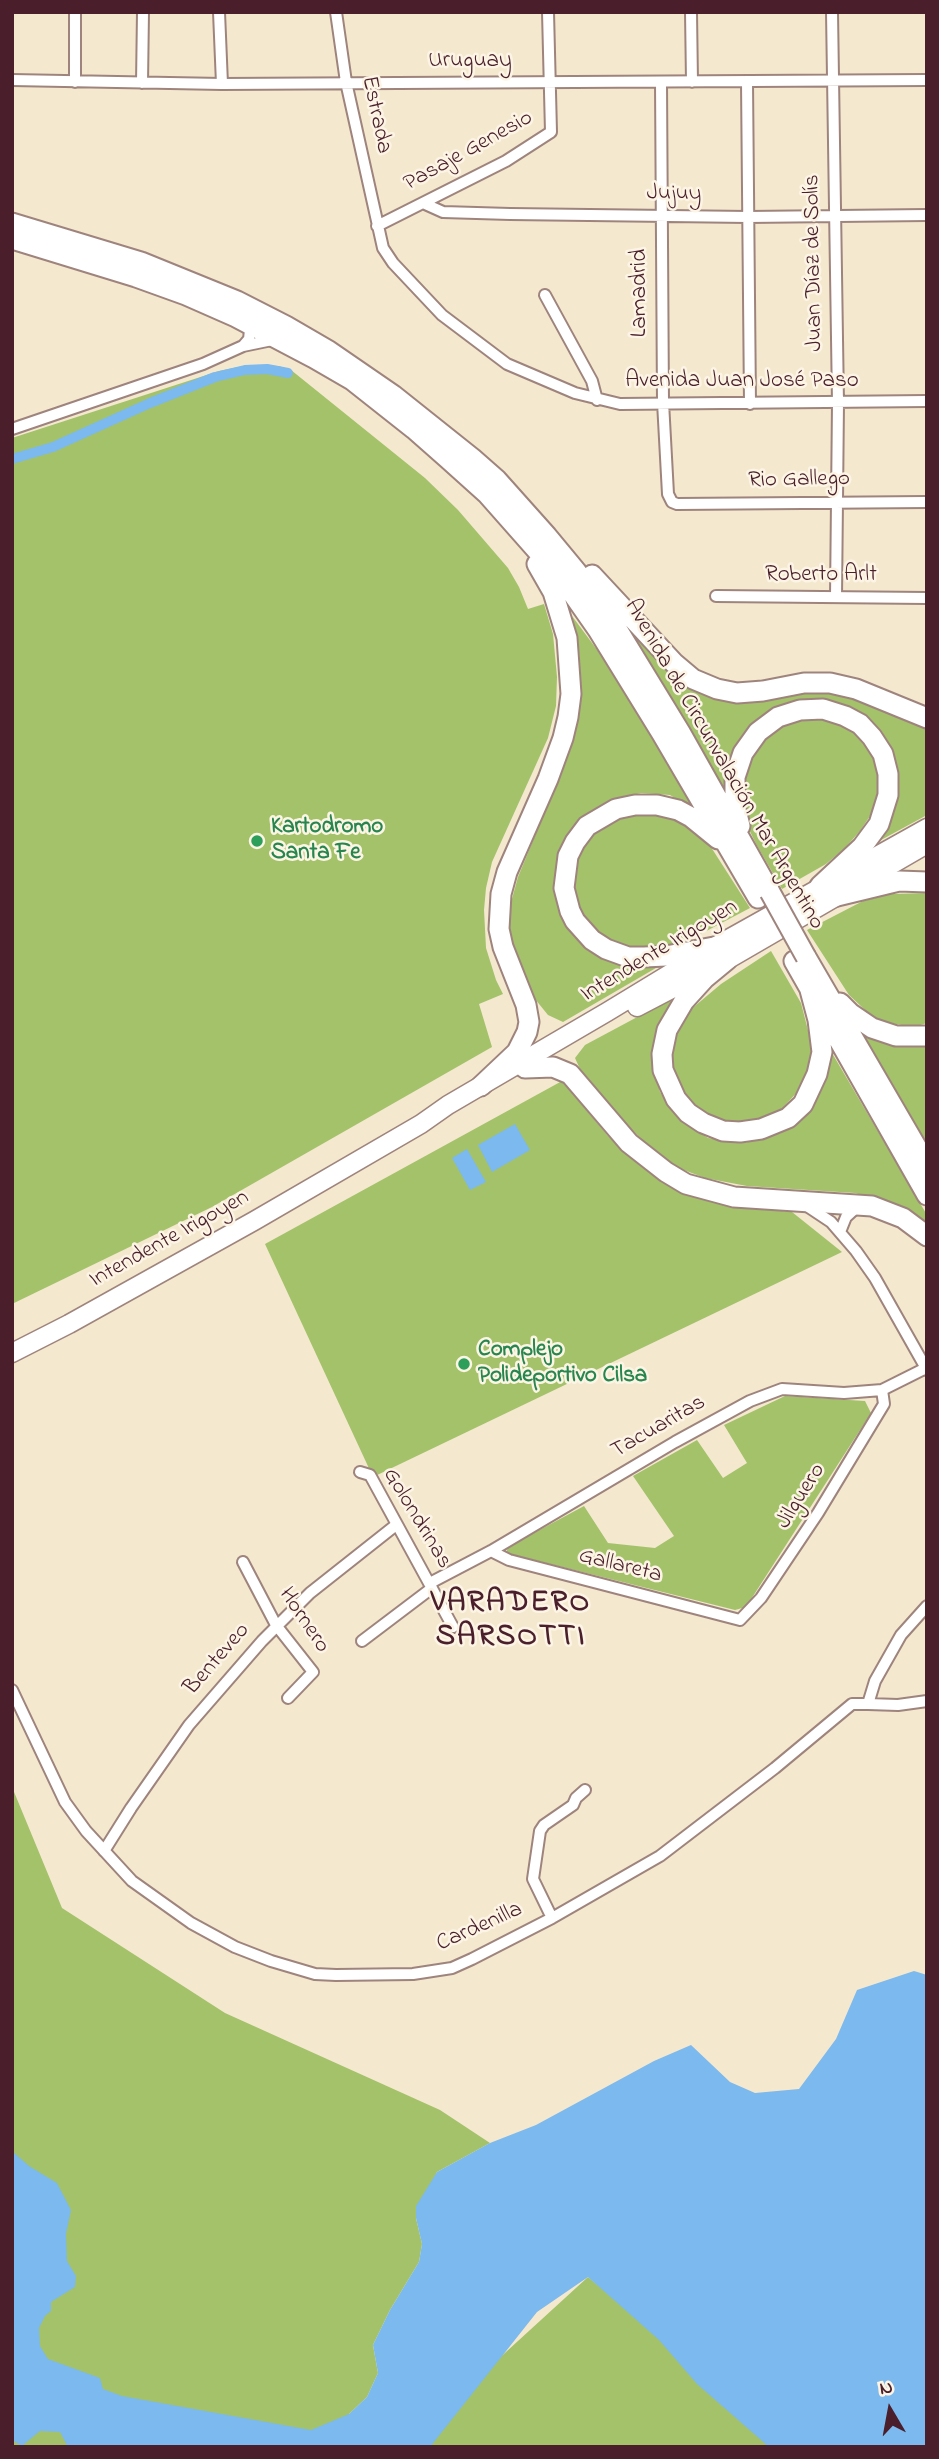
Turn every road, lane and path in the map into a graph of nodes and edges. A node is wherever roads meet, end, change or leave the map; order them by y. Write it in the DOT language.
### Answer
graph roads {
  1 [pos="75,12"];
  2 [pos="143,12"];
  3 [pos="219,12"];
  4 [pos="336,12"];
  5 [pos="548,12"];
  6 [pos="691,12"];
  7 [pos="832,12"];
  8 [pos="834,79"];
  9 [pos="12,80"];
  10 [pos="927,80"];
  11 [pos="75,82"];
  12 [pos="346,82"];
  13 [pos="661,82"];
  14 [pos="692,82"];
  15 [pos="747,82"];
  16 [pos="142,83"];
  17 [pos="550,83"];
  18 [pos="222,84"];
  19 [pos="423,203"];
  20 [pos="662,215"];
  21 [pos="836,215"];
  22 [pos="927,215"];
  23 [pos="748,217"];
  24 [pos="12,223"];
  25 [pos="377,226"];
  26 [pos="12,239"];
  27 [pos="545,295"];
  28 [pos="245,322"];
  29 [pos="279,340"];
  30 [pos="243,346"];
  31 [pos="597,400"];
  32 [pos="927,401"];
  33 [pos="663,402"];
  34 [pos="838,403"];
  35 [pos="750,404"];
  36 [pos="12,429"];
  37 [pos="449,459"];
  38 [pos="497,480"];
  39 [pos="671,502"];
  40 [pos="837,502"];
  41 [pos="927,502"];
  42 [pos="716,596"];
  43 [pos="836,597"];
  44 [pos="927,598"];
  45 [pos="927,718"];
  46 [pos="927,828"];
  47 [pos="927,844"];
  48 [pos="739,850"];
  49 [pos="927,882"];
  50 [pos="827,891"];
  51 [pos="720,953"];
  52 [pos="818,990"];
  53 [pos="927,1035"];
  54 [pos="525,1068"];
  55 [pos="481,1086"];
  56 [pos="421,1124"];
  57 [pos="927,1164"];
  58 [pos="927,1195"];
  59 [pos="795,1200"];
  60 [pos="861,1204"];
  61 [pos="840,1232"];
  62 [pos="927,1236"];
  63 [pos="12,1353"];
  64 [pos="926,1369"];
  65 [pos="882,1390"];
  66 [pos="360,1472"];
  67 [pos="396,1525"];
  68 [pos="491,1551"];
  69 [pos="243,1562"];
  70 [pos="431,1586"];
  71 [pos="927,1606"];
  72 [pos="740,1620"];
  73 [pos="276,1625"];
  74 [pos="453,1627"];
  75 [pos="362,1641"];
  76 [pos="12,1690"];
  77 [pos="288,1698"];
  78 [pos="927,1701"];
  79 [pos="868,1704"];
  80 [pos="585,1790"];
  81 [pos="104,1851"];
  82 [pos="552,1918"];
  1 -- 11 [label="street"];
  2 -- 16 [label="street"];
  3 -- 18 [label="street"];
  4 -- 12 [label="street, Estrada"];
  5 -- 17 [label="street, Pasaje Genesio"];
  6 -- 14 [label="street"];
  7 -- 8 [label="street, Juan Díaz de Solís"];
  8 -- 10 [label="street, Uruguay"];
  8 -- 15 [label="street, Uruguay"];
  8 -- 21 [label="street, Juan Díaz de Solís"];
  9 -- 11 [label="street, Uruguay"];
  11 -- 16 [label="street, Uruguay"];
  12 -- 17 [label="street, Uruguay"];
  12 -- 18 [label="street, Uruguay"];
  12 -- 25 [label="street, Estrada"];
  13 -- 14 [label="street, Uruguay"];
  13 -- 17 [label="street, Uruguay"];
  13 -- 20 [label="street, Lamadrid"];
  14 -- 15 [label="street, Uruguay"];
  15 -- 23 [label="street"];
  16 -- 18 [label="street, Uruguay"];
  17 -- 19 [label="street, Pasaje Genesio"];
  19 -- 20 [label="street, Jujuy"];
  19 -- 25 [label="street, Pasaje Genesio"];
  20 -- 23 [label="street, Jujuy"];
  20 -- 33 [label="street, Lamadrid"];
  21 -- 22 [label="street, Jujuy"];
  21 -- 23 [label="street, Jujuy"];
  21 -- 34 [label="street, Juan Díaz de Solís"];
  23 -- 35 [label="street"];
  24 -- 38 [label="highway, Avenida de Circunvalación Mar Argentino"];
  25 -- 31 [label="street, Avenida Juan José Paso"];
  26 -- 28 [label="highway"];
  27 -- 31 [label="street"];
  28 -- 29 [label="highway"];
  28 -- 30 [label="street"];
  29 -- 30 [label="street"];
  29 -- 37 [label="highway"];
  30 -- 36 [label="street"];
  31 -- 33 [label="street, Avenida Juan José Paso"];
  32 -- 34 [label="street, Avenida Juan José Paso"];
  33 -- 35 [label="street, Avenida Juan José Paso"];
  33 -- 39 [label="street, Lamadrid"];
  34 -- 35 [label="street, Avenida Juan José Paso"];
  34 -- 40 [label="street, Juan Díaz de Solís"];
  37 -- 48 [label="highway, Avenida de Circunvalación Mar Argentino"];
  37 -- 55 [label="highway"];
  38 -- 45 [label="highway"];
  38 -- 48 [label="highway, Avenida de Circunvalación Mar Argentino"];
  39 -- 40 [label="street, Rio Gallego"];
  40 -- 41 [label="street, Rio Gallego"];
  40 -- 43 [label="street, Juan Díaz de Solís"];
  42 -- 43 [label="street, Roberto Arlt"];
  43 -- 44 [label="street, Roberto Arlt"];
  46 -- 50 [label="main road, Intendente Irigoyen"];
  47 -- 50 [label="main road, Intendente Irigoyen"];
  48 -- 50 [label="highway"];
  48 -- 51 [label="highway"];
  48 -- 52 [label="highway, Avenida de Circunvalación Mar Argentino, bridge"];
  49 -- 50 [label="highway"];
  50 -- 51 [label="main road, Intendente Irigoyen"];
  51 -- 52 [label="highway"];
  51 -- 54 [label="main road, Intendente Irigoyen"];
  51 -- 55 [label="main road, Intendente Irigoyen"];
  52 -- 53 [label="highway"];
  52 -- 57 [label="highway"];
  52 -- 58 [label="highway"];
  54 -- 56 [label="main road, Intendente Irigoyen"];
  54 -- 59 [label="highway"];
  55 -- 56 [label="main road, Intendente Irigoyen"];
  56 -- 63 [label="main road, Intendente Irigoyen"];
  59 -- 60 [label="highway"];
  59 -- 61 [label="street"];
  60 -- 61 [label="street"];
  60 -- 62 [label="highway"];
  61 -- 64 [label="street"];
  64 -- 65 [label="street, Tacuaritas"];
  65 -- 68 [label="street, Tacuaritas"];
  65 -- 72 [label="street, Jilguero"];
  66 -- 67 [label="street, Golondrinas"];
  67 -- 70 [label="street, Golondrinas"];
  67 -- 73 [label="street, Benteveo"];
  68 -- 70 [label="street, Tacuaritas"];
  68 -- 72 [label="street, Gallareta"];
  69 -- 73 [label="street, Hornero"];
  70 -- 74 [label="street, Golondrinas"];
  70 -- 75 [label="street, Tacuaritas"];
  71 -- 79 [label="street"];
  73 -- 77 [label="street, Hornero"];
  73 -- 81 [label="street, Benteveo"];
  76 -- 81 [label="street, Cardenilla"];
  78 -- 79 [label="street"];
  79 -- 82 [label="street, Cardenilla"];
  80 -- 82 [label="street"];
  81 -- 82 [label="street, Cardenilla"];
}
